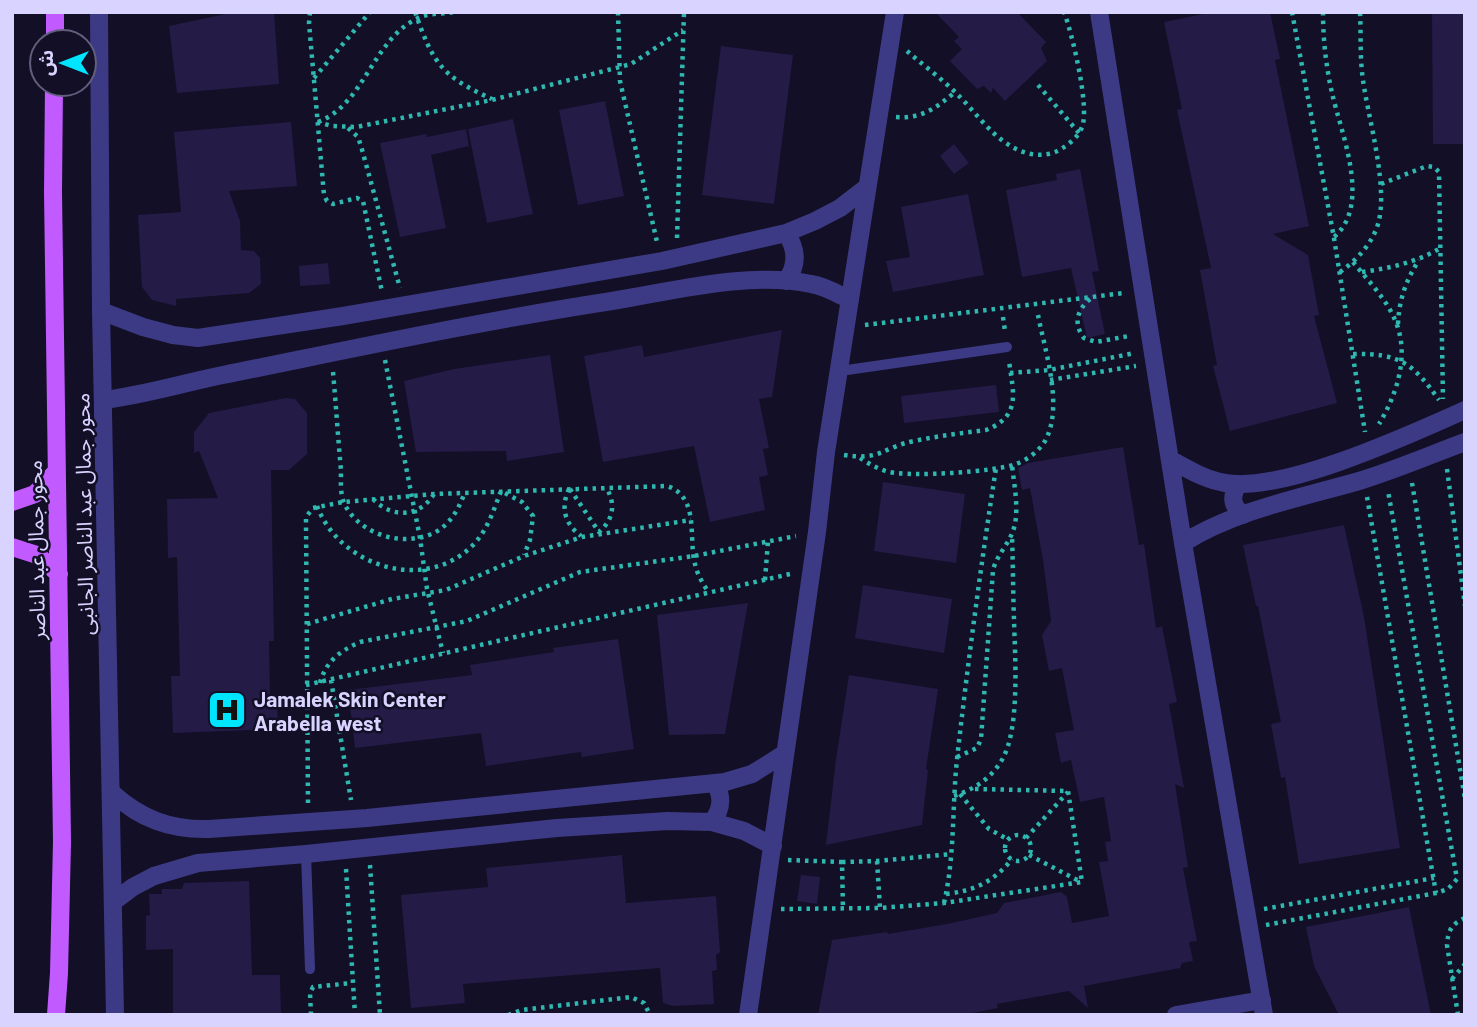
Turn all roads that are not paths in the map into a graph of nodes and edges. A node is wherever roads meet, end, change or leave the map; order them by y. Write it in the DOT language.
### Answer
graph roads {
  1 [pos="99,12"];
  2 [pos="895,12"];
  3 [pos="1099,12"];
  4 [pos="54,98"];
  5 [pos="866,188"];
  6 [pos="786,233"];
  7 [pos="786,281"];
  8 [pos="850,300"];
  9 [pos="101,311"];
  10 [pos="343,316"];
  11 [pos="1007,347"];
  12 [pos="340,351"];
  13 [pos="840,371"];
  14 [pos="104,400"];
  15 [pos="1465,410"];
  16 [pos="1465,442"];
  17 [pos="1171,460"];
  18 [pos="56,472"];
  19 [pos="1238,484"];
  20 [pos="12,502"];
  21 [pos="1243,515"];
  22 [pos="1183,543"];
  23 [pos="12,547"];
  24 [pos="59,574"];
  25 [pos="784,754"];
  26 [pos="715,783"];
  27 [pos="112,793"];
  28 [pos="361,818"];
  29 [pos="712,822"];
  30 [pos="369,848"];
  31 [pos="772,853"];
  32 [pos="306,854"];
  33 [pos="113,902"];
  34 [pos="310,969"];
  35 [pos="1263,1007"];
  36 [pos="56,1015"];
  37 [pos="115,1015"];
  38 [pos="748,1015"];
  39 [pos="1176,1015"];
  1 -- 9 [label="street, محور جمال عبد الناصر الجانبى"];
  2 -- 5 [label="street"];
  3 -- 17 [label="street"];
  4 -- 18 [label="main road, محور جمال عبد الناصر"];
  5 -- 6 [label="street"];
  5 -- 8 [label="street"];
  6 -- 7 [label="street"];
  6 -- 10 [label="street"];
  7 -- 8 [label="street"];
  7 -- 12 [label="street"];
  8 -- 13 [label="street"];
  9 -- 10 [label="street"];
  9 -- 14 [label="street, محور جمال عبد الناصر الجانبى"];
  10 -- 12 [label="street"];
  11 -- 13 [label="lane"];
  12 -- 14 [label="street"];
  13 -- 25 [label="street"];
  14 -- 27 [label="street, محور جمال عبد الناصر الجانبى"];
  15 -- 19 [label="street"];
  16 -- 21 [label="street"];
  17 -- 19 [label="street"];
  17 -- 22 [label="street"];
  18 -- 20 [label="main road"];
  18 -- 24 [label="main road, محور جمال عبد الناصر"];
  19 -- 21 [label="street"];
  21 -- 22 [label="street"];
  22 -- 35 [label="street"];
  23 -- 24 [label="main road"];
  24 -- 36 [label="main road, محور جمال عبد الناصر"];
  25 -- 26 [label="street"];
  25 -- 31 [label="street"];
  26 -- 28 [label="street"];
  26 -- 29 [label="street"];
  27 -- 28 [label="street"];
  27 -- 33 [label="street, محور جمال عبد الناصر الجانبى"];
  28 -- 30 [label="street"];
  29 -- 30 [label="street"];
  29 -- 31 [label="street"];
  30 -- 32 [label="street"];
  31 -- 38 [label="street"];
  32 -- 33 [label="street"];
  32 -- 34 [label="lane"];
  33 -- 37 [label="street, محور جمال عبد الناصر الجانبى"];
  35 -- 39 [label="street"];
}
